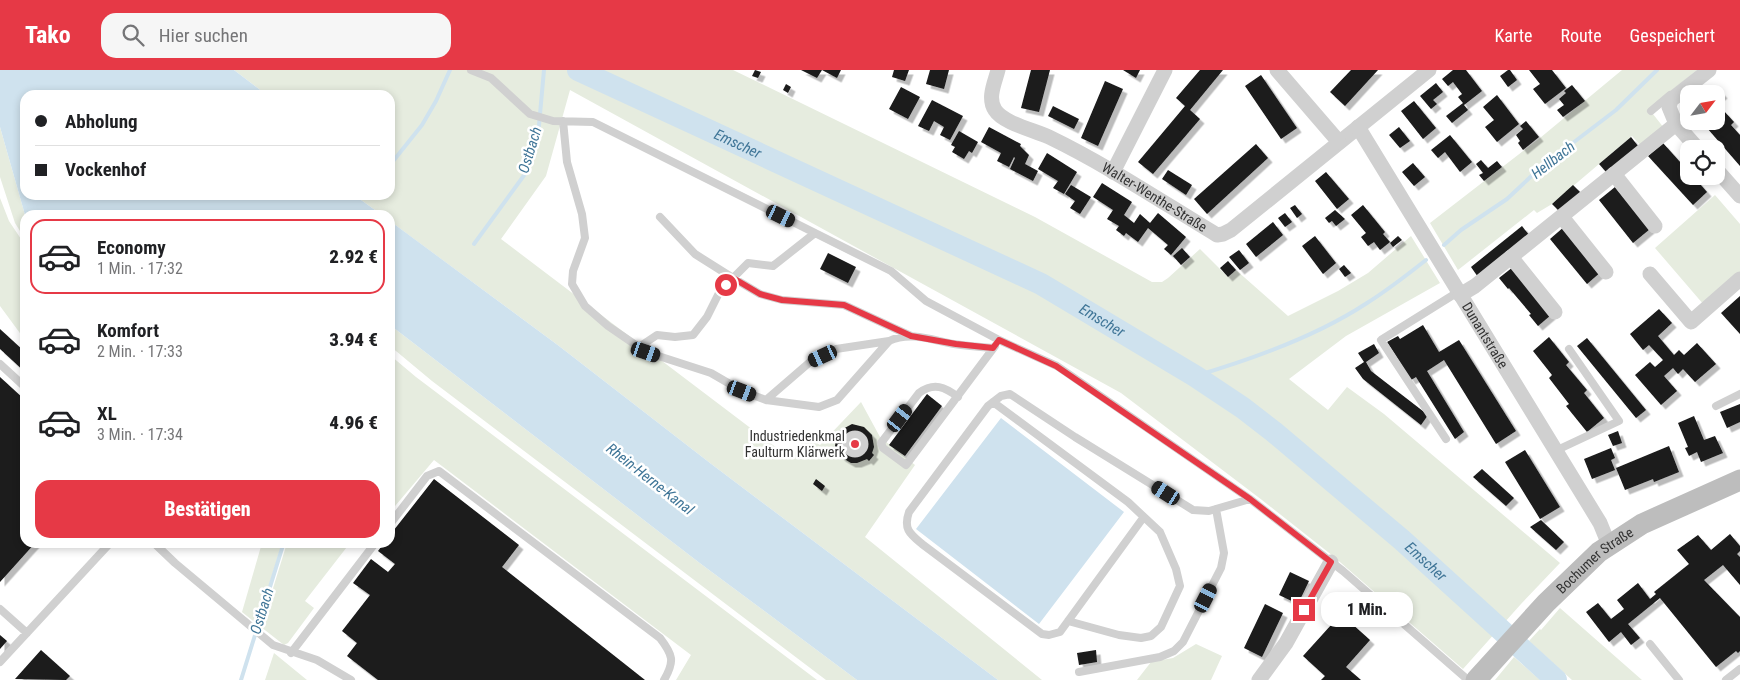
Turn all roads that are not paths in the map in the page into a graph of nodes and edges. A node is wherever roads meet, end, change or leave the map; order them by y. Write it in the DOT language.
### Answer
graph roads {
  1 [pos="471,70"];
  2 [pos="998,70"];
  3 [pos="1165,70"];
  4 [pos="1277,70"];
  5 [pos="1429,70"];
  6 [pos="1701,70"];
  7 [pos="1710,70"];
  8 [pos="1650,111"];
  9 [pos="563,121"];
  10 [pos="1676,124"];
  11 [pos="1358,128"];
  12 [pos="1690,140"];
  13 [pos="1339,142"];
  14 [pos="1112,172"];
  15 [pos="1614,174"];
  16 [pos="1725,179"];
  17 [pos="1740,196"];
  18 [pos="660,217"];
  19 [pos="1562,217"];
  20 [pos="1655,226"];
  21 [pos="815,233"];
  22 [pos="1511,257"];
  23 [pos="1606,272"];
  24 [pos="1650,274"];
  25 [pos="733,278"];
  26 [pos="1740,279"];
  27 [pos="1459,294"];
  28 [pos="1555,312"];
  29 [pos="911,336"];
  30 [pos="999,340"];
  31 [pos="888,342"];
  32 [pos="639,347"];
  33 [pos="993,348"];
  34 [pos="1569,350"];
  35 [pos="0,364"];
  36 [pos="20,382"];
  37 [pos="1740,394"];
  38 [pos="958,397"];
  39 [pos="766,400"];
  40 [pos="993,402"];
  41 [pos="1716,406"];
  42 [pos="1446,439"];
  43 [pos="1555,451"];
  44 [pos="1740,481"];
  45 [pos="1250,499"];
  46 [pos="1216,509"];
  47 [pos="395,518"];
  48 [pos="1143,518"];
  49 [pos="1609,545"];
  50 [pos="105,548"];
  51 [pos="159,548"];
  52 [pos="371,548"];
  53 [pos="1331,562"];
  54 [pos="0,609"];
  55 [pos="1068,621"];
  56 [pos="27,633"];
  57 [pos="1650,644"];
  58 [pos="291,652"];
  59 [pos="0,662"];
  60 [pos="1740,669"];
  61 [pos="1079,672"];
  62 [pos="351,680"];
  63 [pos="664,680"];
  64 [pos="1259,680"];
  65 [pos="1468,680"];
  66 [pos="1476,680"];
  67 [pos="1679,680"];
  68 [pos="1726,680"];
  1 -- 9 [label="lane"];
  2 -- 14 [label="street, Walter-Wenthe-Straße"];
  3 -- 14 [label="street"];
  4 -- 13 [label="street"];
  5 -- 11 [label="street, Walter-Wenthe-Straße"];
  6 -- 8 [label="lane"];
  7 -- 10 [label="street"];
  9 -- 21 [label="lane"];
  9 -- 32 [label="lane"];
  10 -- 12 [label="street"];
  10 -- 15 [label="street"];
  11 -- 13 [label="street, Walter-Wenthe-Straße"];
  11 -- 27 [label="street, Dunantstraße"];
  13 -- 14 [label="street, Walter-Wenthe-Straße"];
  15 -- 19 [label="street"];
  15 -- 20 [label="street"];
  16 -- 17 [label="street"];
  18 -- 25 [label="lane"];
  19 -- 22 [label="street"];
  19 -- 23 [label="street"];
  21 -- 25 [label="lane"];
  21 -- 30 [label="lane"];
  22 -- 27 [label="street"];
  22 -- 28 [label="street"];
  24 -- 26 [label="street"];
  25 -- 29 [label="lane"];
  25 -- 32 [label="lane"];
  27 -- 42 [label="lane"];
  27 -- 43 [label="street, Dunantstraße"];
  29 -- 31 [label="lane"];
  29 -- 33 [label="lane"];
  30 -- 33 [label="lane"];
  30 -- 45 [label="lane"];
  31 -- 39 [label="lane"];
  31 -- 39 [label="lane"];
  32 -- 39 [label="lane"];
  33 -- 38 [label="lane"];
  34 -- 43 [label="lane"];
  35 -- 36 [label="lane"];
  37 -- 41 [label="lane"];
  38 -- 38 [label="lane"];
  40 -- 46 [label="lane"];
  40 -- 48 [label="lane"];
  40 -- 55 [label="lane"];
  43 -- 49 [label="street, Dunantstraße"];
  44 -- 49 [label="main road, Bochumer Straße"];
  45 -- 46 [label="lane"];
  45 -- 53 [label="lane"];
  46 -- 61 [label="lane"];
  47 -- 63 [label="lane"];
  48 -- 55 [label="lane"];
  48 -- 55 [label="lane"];
  49 -- 66 [label="main road, Bochumer Straße"];
  50 -- 56 [label="lane"];
  51 -- 58 [label="lane"];
  52 -- 58 [label="lane"];
  53 -- 64 [label="street"];
  53 -- 65 [label="lane"];
  54 -- 56 [label="lane"];
  56 -- 59 [label="lane"];
  57 -- 67 [label="lane"];
  58 -- 62 [label="lane"];
  60 -- 68 [label="lane"];
}
